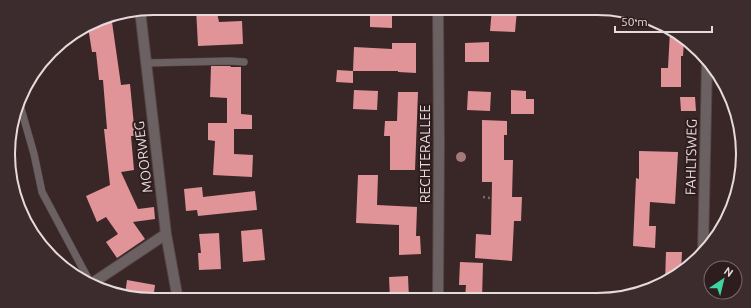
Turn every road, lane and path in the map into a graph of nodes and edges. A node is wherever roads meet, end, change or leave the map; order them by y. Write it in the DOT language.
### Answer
graph roads {
  1 [pos="438,15"];
  2 [pos="141,16"];
  3 [pos="244,62"];
  4 [pos="146,63"];
  5 [pos="707,69"];
  6 [pos="22,111"];
  7 [pos="483,197"];
  8 [pos="491,199"];
  9 [pos="166,234"];
  10 [pos="703,243"];
  11 [pos="86,275"];
  12 [pos="96,280"];
  13 [pos="177,293"];
  14 [pos="438,293"];
  1 -- 14 [label="street, RECHTERALLEE"];
  2 -- 4 [label="street, MOORWEG"];
  3 -- 4 [label="lane"];
  4 -- 9 [label="street, MOORWEG"];
  5 -- 10 [label="street, FAHLTSWEG"];
  6 -- 11 [label="lane"];
  7 -- 8 [label="path"];
  9 -- 12 [label="street"];
  9 -- 13 [label="street, MOORWEG"];
}
